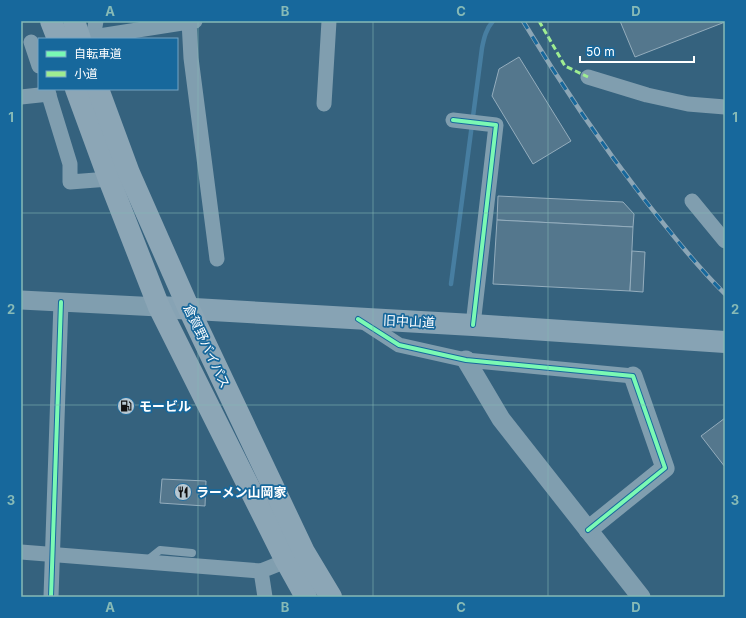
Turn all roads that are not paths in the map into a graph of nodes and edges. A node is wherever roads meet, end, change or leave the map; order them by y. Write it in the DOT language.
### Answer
graph roads {
  1 [pos="51,21"];
  2 [pos="74,21"];
  3 [pos="96,21"];
  4 [pos="195,21"];
  5 [pos="328,21"];
  6 [pos="189,22"];
  7 [pos="58,38"];
  8 [pos="83,38"];
  9 [pos="85,38"];
  10 [pos="90,38"];
  11 [pos="30,42"];
  12 [pos="38,63"];
  13 [pos="588,77"];
  14 [pos="76,90"];
  15 [pos="98,90"];
  16 [pos="48,92"];
  17 [pos="21,97"];
  18 [pos="324,104"];
  19 [pos="725,107"];
  20 [pos="466,121"];
  21 [pos="109,179"];
  22 [pos="692,201"];
  23 [pos="725,240"];
  24 [pos="217,260"];
  25 [pos="21,300"];
  26 [pos="61,302"];
  27 [pos="159,307"];
  28 [pos="189,309"];
  29 [pos="358,319"];
  30 [pos="473,325"];
  31 [pos="725,342"];
  32 [pos="466,360"];
  33 [pos="633,376"];
  34 [pos="588,530"];
  35 [pos="21,552"];
  36 [pos="192,553"];
  37 [pos="52,554"];
  38 [pos="286,561"];
  39 [pos="145,562"];
  40 [pos="261,571"];
  41 [pos="51,597"];
  42 [pos="264,597"];
  43 [pos="306,597"];
  44 [pos="331,597"];
  45 [pos="641,597"];
  1 -- 7 [label="highway"];
  2 -- 8 [label="highway"];
  3 -- 9 [label="street"];
  4 -- 6 [label="street"];
  5 -- 18 [label="street"];
  6 -- 10 [label="street"];
  6 -- 24 [label="street"];
  11 -- 12 [label="street"];
  13 -- 19 [label="street"];
  14 -- 21 [label="highway, 倉賀野バイパス"];
  15 -- 28 [label="highway, 倉賀野バイパス"];
  16 -- 17 [label="street"];
  16 -- 21 [label="street"];
  20 -- 30 [label="street"];
  21 -- 27 [label="highway, 倉賀野バイパス"];
  22 -- 23 [label="street"];
  25 -- 26 [label="street, 旧中山道"];
  26 -- 27 [label="street, 旧中山道"];
  26 -- 37 [label="street"];
  27 -- 28 [label="main road, 旧中山道"];
  27 -- 38 [label="highway, 倉賀野バイパス"];
  28 -- 29 [label="main road, 旧中山道"];
  28 -- 44 [label="highway, 倉賀野バイパス"];
  29 -- 30 [label="main road, 旧中山道"];
  29 -- 32 [label="street"];
  30 -- 31 [label="main road, 旧中山道"];
  32 -- 33 [label="street"];
  32 -- 34 [label="street"];
  33 -- 34 [label="street"];
  34 -- 45 [label="street"];
  35 -- 37 [label="street"];
  36 -- 39 [label="lane"];
  37 -- 39 [label="street"];
  37 -- 41 [label="street"];
  38 -- 40 [label="street"];
  38 -- 43 [label="highway, 倉賀野バイパス"];
  39 -- 40 [label="street"];
  40 -- 42 [label="street"];
}
